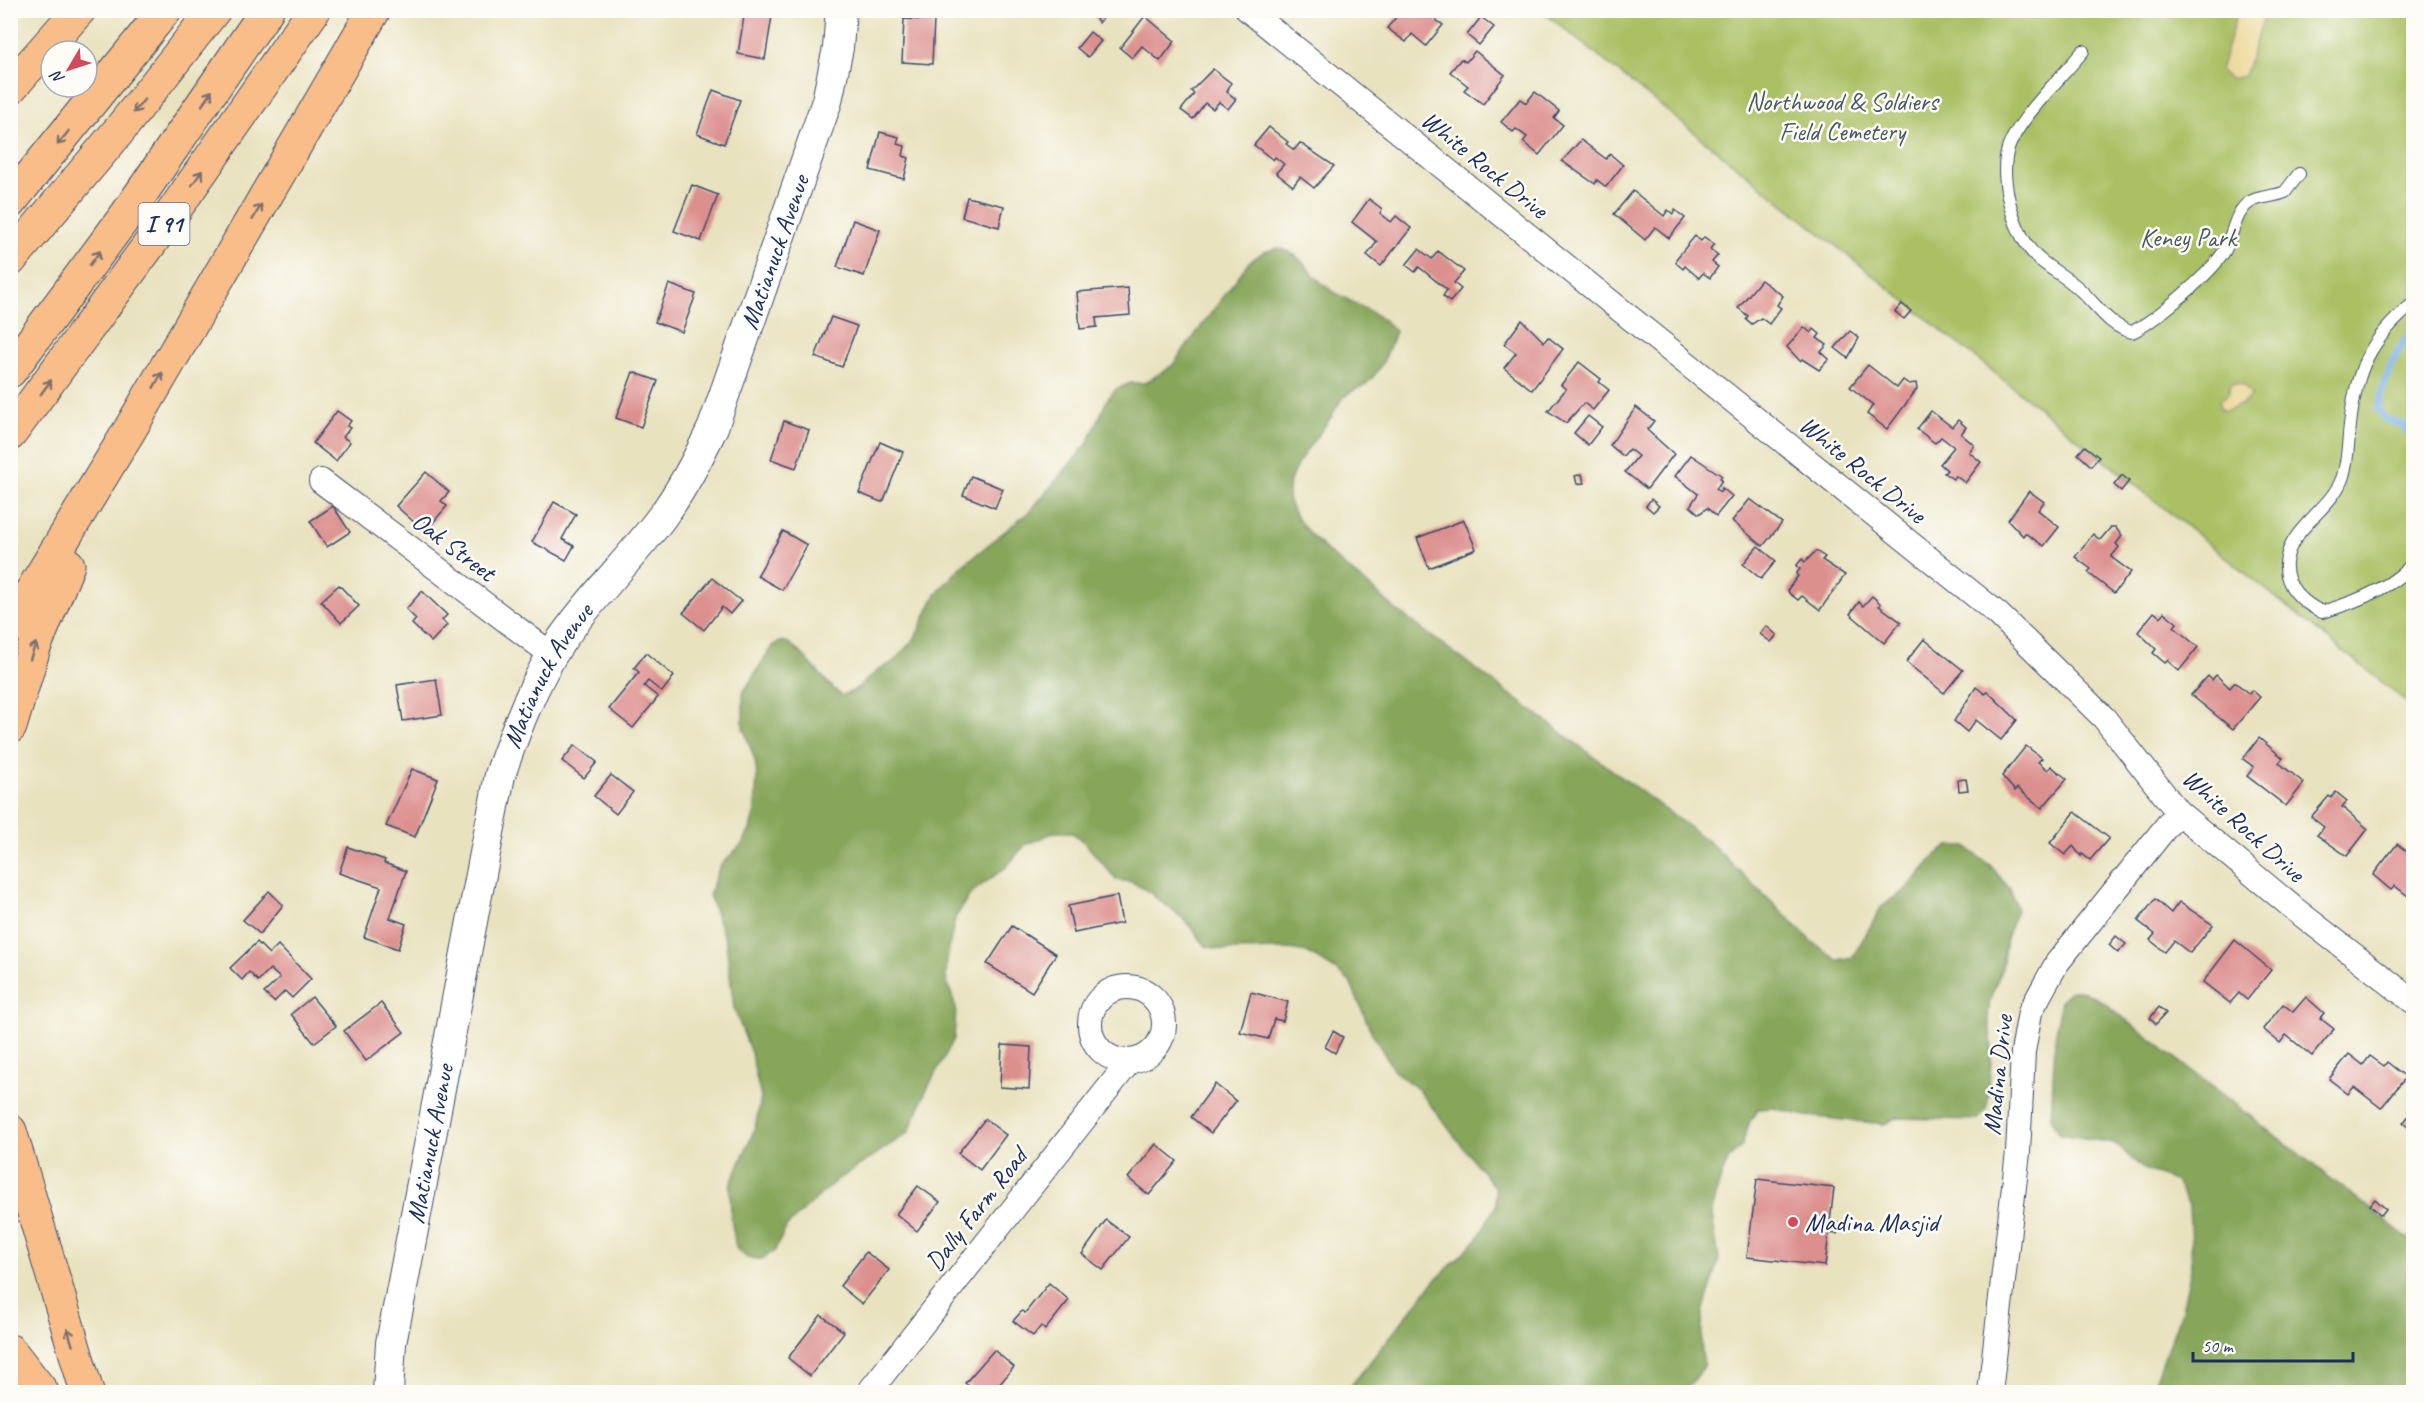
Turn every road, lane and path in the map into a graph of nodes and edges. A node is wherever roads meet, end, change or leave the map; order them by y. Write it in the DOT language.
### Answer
graph roads {
  1 [pos="79,10"];
  2 [pos="165,10"];
  3 [pos="214,10"];
  4 [pos="267,10"];
  5 [pos="314,10"];
  6 [pos="374,10"];
  7 [pos="841,10"];
  8 [pos="1248,10"];
  9 [pos="2083,51"];
  10 [pos="10,88"];
  11 [pos="2299,174"];
  12 [pos="10,202"];
  13 [pos="10,260"];
  14 [pos="2414,303"];
  15 [pos="60,305"];
  16 [pos="10,358"];
  17 [pos="10,371"];
  18 [pos="129,431"];
  19 [pos="10,434"];
  20 [pos="321,481"];
  21 [pos="2414,562"];
  22 [pos="10,627"];
  23 [pos="552,655"];
  24 [pos="10,727"];
  25 [pos="2178,812"];
  26 [pos="2414,1002"];
  27 [pos="1129,1062"];
  28 [pos="10,1131"];
  29 [pos="10,1351"];
  30 [pos="42,1392"];
  31 [pos="87,1392"];
  32 [pos="388,1392"];
  33 [pos="869,1392"];
  34 [pos="1990,1392"];
  1 -- 10 [label="highway"];
  2 -- 12 [label="highway, one-way"];
  3 -- 13 [label="highway, one-way"];
  15 -- 4 [label="highway, one-way"];
  19 -- 5 [label="highway, I 91, one-way"];
  18 -- 6 [label="highway, one-way"];
  7 -- 23 [label="street, Matianuck Avenue"];
  8 -- 25 [label="street, White Rock Drive"];
  9 -- 11 [label="lane"];
  14 -- 21 [label="lane"];
  15 -- 16 [label="highway"];
  15 -- 17 [label="highway"];
  18 -- 22 [label="highway"];
  24 -- 18 [label="highway, one-way"];
  20 -- 23 [label="street, Oak Street"];
  23 -- 32 [label="street, Matianuck Avenue"];
  25 -- 26 [label="street, White Rock Drive"];
  25 -- 34 [label="street, Madina Drive"];
  27 -- 33 [label="street, Dally Farm Road"];
  31 -- 28 [label="highway, one-way"];
  29 -- 30 [label="highway"];
}
